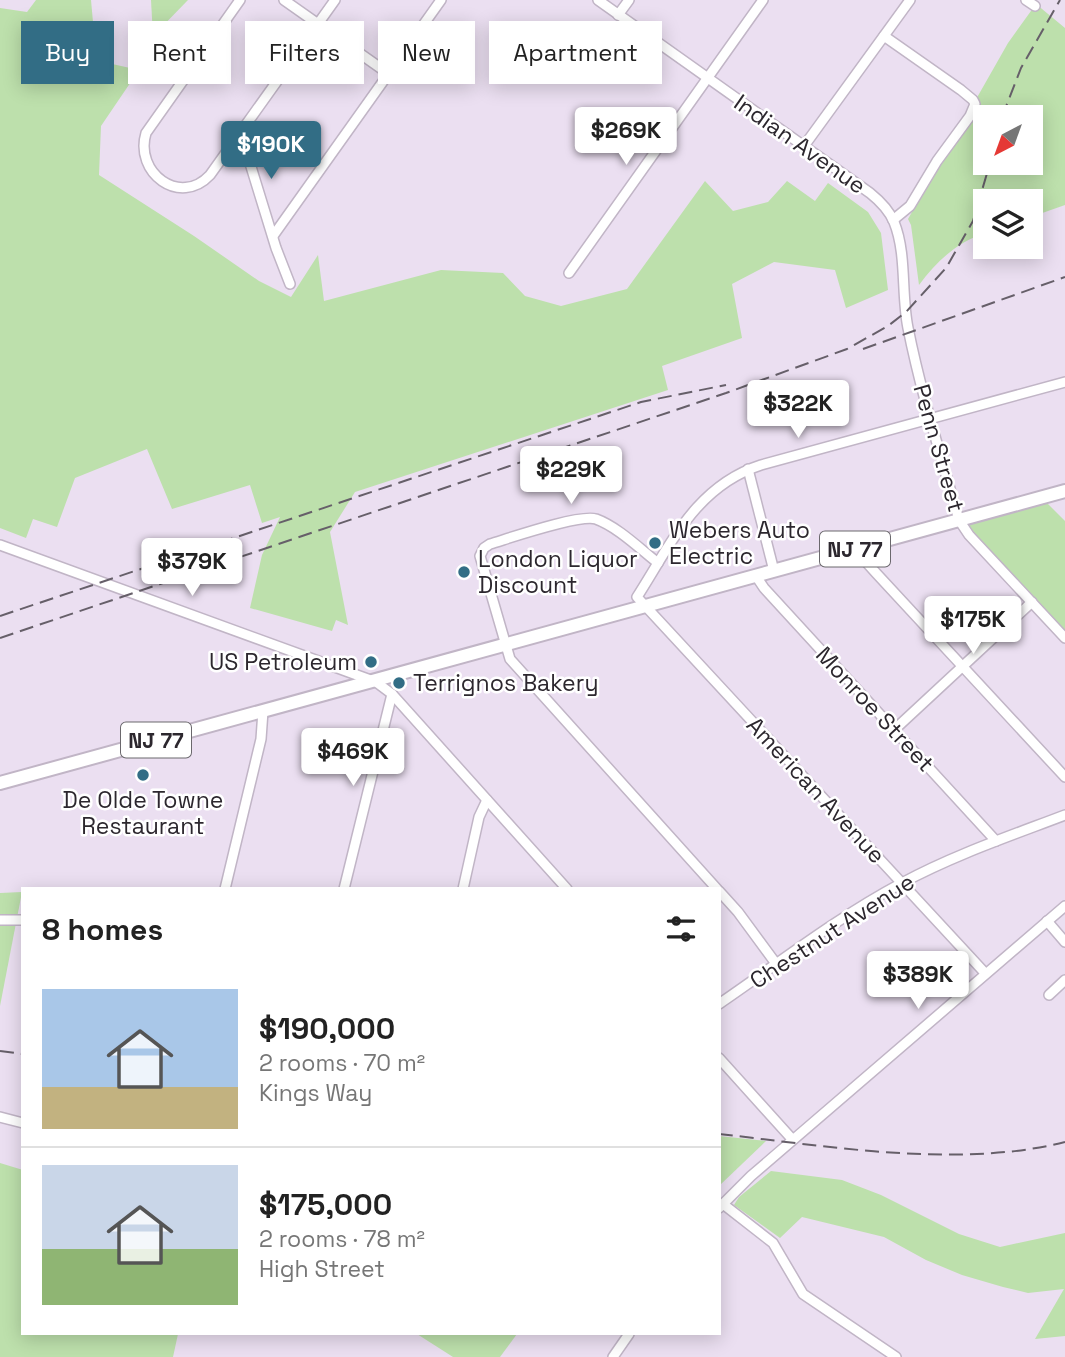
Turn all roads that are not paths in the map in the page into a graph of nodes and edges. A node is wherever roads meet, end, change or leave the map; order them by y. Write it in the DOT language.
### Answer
graph roads {
  1 [pos="240,0"];
  2 [pos="284,0"];
  3 [pos="335,0"];
  4 [pos="441,0"];
  5 [pos="598,0"];
  6 [pos="629,0"];
  7 [pos="763,0"];
  8 [pos="910,0"];
  9 [pos="618,15"];
  10 [pos="314,21"];
  11 [pos="320,21"];
  12 [pos="426,21"];
  13 [pos="884,36"];
  14 [pos="708,78"];
  15 [pos="276,84"];
  16 [pos="382,84"];
  17 [pos="241,134"];
  18 [pos="804,146"];
  19 [pos="893,220"];
  20 [pos="273,236"];
  21 [pos="569,273"];
  22 [pos="290,284"];
  23 [pos="1065,382"];
  24 [pos="930,419"];
  25 [pos="748,469"];
  26 [pos="1065,491"];
  27 [pos="959,520"];
  28 [pos="0,545"];
  29 [pos="860,548"];
  30 [pos="658,564"];
  31 [pos="774,571"];
  32 [pos="756,576"];
  33 [pos="1032,603"];
  34 [pos="645,607"];
  35 [pos="1065,638"];
  36 [pos="505,644"];
  37 [pos="962,667"];
  38 [pos="373,681"];
  39 [pos="392,694"];
  40 [pos="263,711"];
  41 [pos="894,730"];
  42 [pos="1065,778"];
  43 [pos="0,783"];
  44 [pos="487,800"];
  45 [pos="1065,815"];
  46 [pos="996,841"];
  47 [pos="902,883"];
  48 [pos="225,887"];
  49 [pos="344,887"];
  50 [pos="463,887"];
  51 [pos="565,887"];
  52 [pos="715,887"];
  53 [pos="721,893"];
  54 [pos="1065,906"];
  55 [pos="0,920"];
  56 [pos="21,920"];
  57 [pos="1047,921"];
  58 [pos="1065,942"];
  59 [pos="777,965"];
  60 [pos="985,974"];
  61 [pos="1065,980"];
  62 [pos="1049,995"];
  63 [pos="721,1003"];
  64 [pos="721,1060"];
  65 [pos="0,1117"];
  66 [pos="21,1122"];
  67 [pos="792,1139"];
  68 [pos="721,1206"];
  69 [pos="628,1335"];
  70 [pos="613,1357"];
  71 [pos="896,1357"];
  1 -- 17 [label="street"];
  2 -- 10 [label="street"];
  3 -- 11 [label="street"];
  4 -- 12 [label="street"];
  5 -- 9 [label="street, Indian Avenue"];
  6 -- 9 [label="street"];
  7 -- 14 [label="street"];
  8 -- 13 [label="street"];
  9 -- 14 [label="street, Indian Avenue"];
  13 -- 18 [label="street"];
  13 -- 19 [label="street"];
  14 -- 18 [label="street, Indian Avenue"];
  14 -- 21 [label="street"];
  15 -- 17 [label="street"];
  16 -- 20 [label="street"];
  17 -- 20 [label="street"];
  18 -- 19 [label="street, Indian Avenue"];
  19 -- 24 [label="street, Penn Street"];
  20 -- 22 [label="street"];
  23 -- 24 [label="street"];
  24 -- 25 [label="street"];
  24 -- 27 [label="street, Penn Street"];
  25 -- 30 [label="street"];
  25 -- 31 [label="street"];
  26 -- 27 [label="main road, NJ 77"];
  27 -- 29 [label="main road, NJ 77"];
  27 -- 33 [label="street, Penn Street"];
  28 -- 38 [label="street"];
  29 -- 31 [label="main road, NJ 77"];
  29 -- 37 [label="street"];
  30 -- 34 [label="street"];
  30 -- 36 [label="street"];
  31 -- 32 [label="main road, NJ 77"];
  32 -- 34 [label="main road, NJ 77"];
  32 -- 41 [label="street, Monroe Street"];
  33 -- 35 [label="street, Penn Street"];
  33 -- 37 [label="street"];
  34 -- 36 [label="main road, NJ 77"];
  34 -- 47 [label="street, American Avenue"];
  36 -- 38 [label="main road, NJ 77"];
  36 -- 52 [label="street"];
  37 -- 41 [label="street"];
  37 -- 42 [label="street"];
  38 -- 39 [label="street"];
  38 -- 40 [label="main road, NJ 77"];
  39 -- 44 [label="street"];
  39 -- 49 [label="street"];
  40 -- 43 [label="main road, NJ 77"];
  40 -- 48 [label="street"];
  41 -- 46 [label="street, Monroe Street"];
  44 -- 50 [label="street"];
  44 -- 51 [label="street"];
  45 -- 46 [label="street, Chestnut Avenue"];
  46 -- 47 [label="street, Chestnut Avenue"];
  47 -- 59 [label="street, Chestnut Avenue"];
  47 -- 60 [label="street, American Avenue"];
  53 -- 59 [label="street"];
  54 -- 57 [label="street"];
  55 -- 56 [label="street"];
  57 -- 58 [label="street"];
  57 -- 60 [label="street"];
  59 -- 63 [label="street, Chestnut Avenue"];
  60 -- 67 [label="street"];
  61 -- 62 [label="street"];
  64 -- 67 [label="street"];
  65 -- 66 [label="street"];
  67 -- 68 [label="street"];
  68 -- 71 [label="street"];
  69 -- 70 [label="street"];
}
